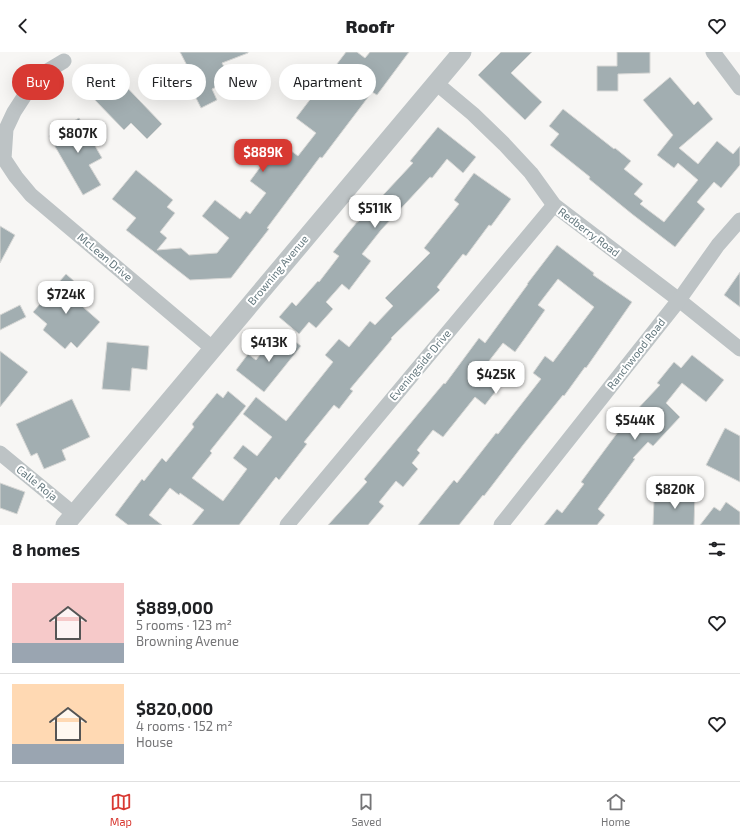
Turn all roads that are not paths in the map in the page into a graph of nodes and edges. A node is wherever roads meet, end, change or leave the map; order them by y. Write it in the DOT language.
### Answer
graph roads {
  1 [pos="462,52"];
  2 [pos="713,52"];
  3 [pos="64,61"];
  4 [pos="436,83"];
  5 [pos="740,88"];
  6 [pos="554,205"];
  7 [pos="740,220"];
  8 [pos="679,300"];
  9 [pos="212,348"];
  10 [pos="740,349"];
  11 [pos="0,453"];
  12 [pos="69,519"];
  13 [pos="287,525"];
  14 [pos="501,525"];
  1 -- 4 [label="street, Browning Avenue"];
  2 -- 5 [label="street"];
  3 -- 9 [label="street, McLean Drive"];
  4 -- 6 [label="street, Redberry Road"];
  4 -- 9 [label="street, Browning Avenue"];
  6 -- 8 [label="street, Redberry Road"];
  6 -- 13 [label="street, Eveningside Drive"];
  7 -- 8 [label="street, Ranchwood Road"];
  8 -- 10 [label="street, Redberry Road"];
  8 -- 14 [label="street, Ranchwood Road"];
  9 -- 12 [label="street, Browning Avenue"];
  11 -- 12 [label="street, Calle Roja"];
}
